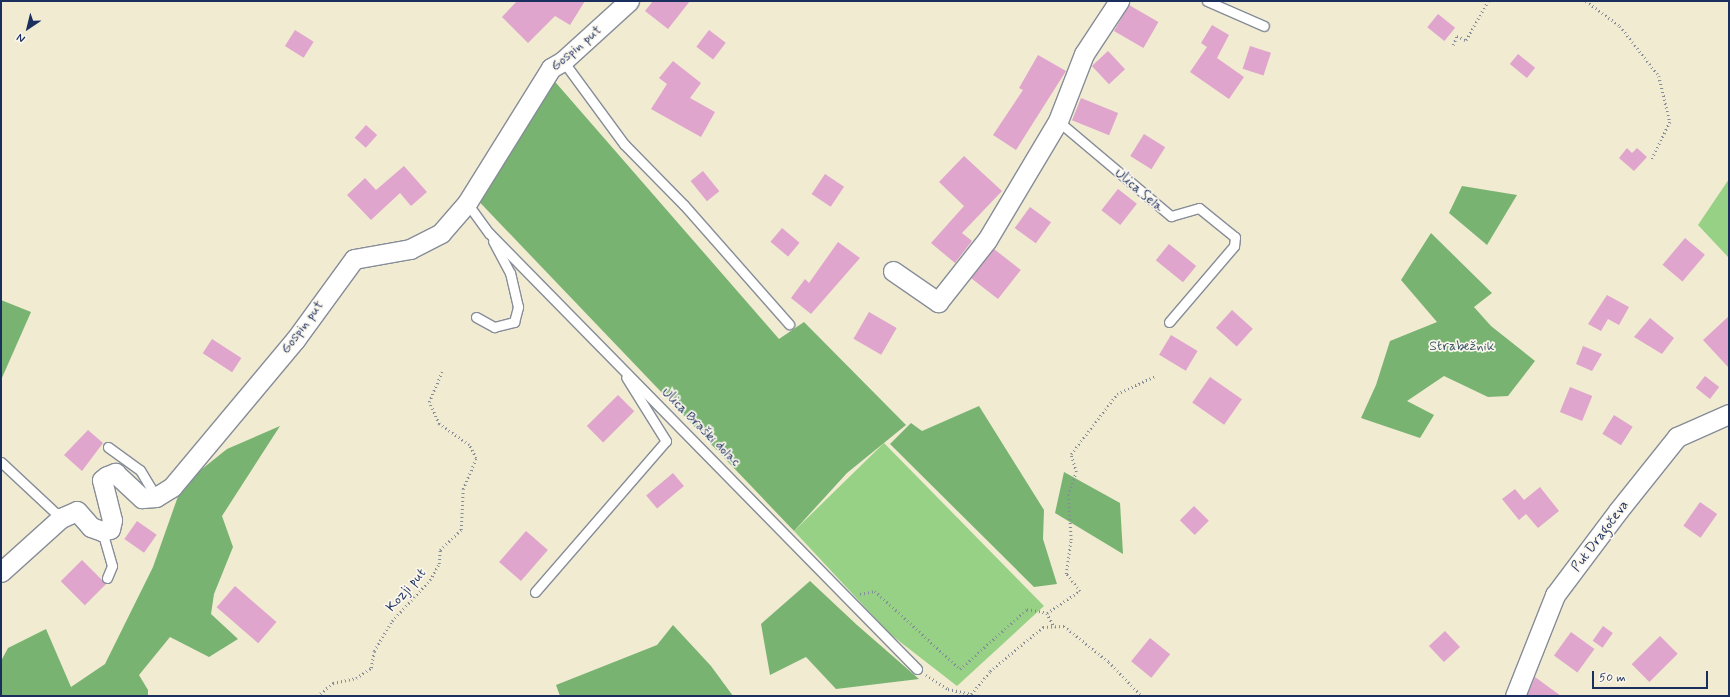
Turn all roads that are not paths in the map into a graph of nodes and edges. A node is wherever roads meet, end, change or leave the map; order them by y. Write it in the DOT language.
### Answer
graph roads {
  1 [pos="629,1"];
  2 [pos="1119,1"];
  3 [pos="1207,1"];
  4 [pos="1264,26"];
  5 [pos="564,61"];
  6 [pos="1058,121"];
  7 [pos="467,204"];
  8 [pos="489,233"];
  9 [pos="893,271"];
  10 [pos="476,317"];
  11 [pos="1169,322"];
  12 [pos="789,324"];
  13 [pos="616,362"];
  14 [pos="1729,414"];
  15 [pos="108,447"];
  16 [pos="1,462"];
  17 [pos="156,497"];
  18 [pos="61,518"];
  19 [pos="102,531"];
  20 [pos="1,572"];
  21 [pos="107,578"];
  22 [pos="535,592"];
  23 [pos="917,668"];
  24 [pos="1515,696"];
  1 -- 5 [label="street, Gospin put"];
  2 -- 6 [label="street"];
  3 -- 4 [label="lane"];
  5 -- 7 [label="street, Gospin put"];
  5 -- 12 [label="lane"];
  6 -- 9 [label="street"];
  6 -- 11 [label="lane, Ulica Sela"];
  7 -- 8 [label="lane, Ulica Braški dolac"];
  7 -- 17 [label="street, Gospin put"];
  8 -- 10 [label="lane"];
  8 -- 13 [label="lane, Ulica Braški dolac"];
  13 -- 22 [label="lane"];
  13 -- 23 [label="lane, Ulica Braški dolac"];
  14 -- 24 [label="street, Put Dragočeva"];
  15 -- 17 [label="lane"];
  16 -- 18 [label="lane"];
  17 -- 19 [label="street"];
  18 -- 19 [label="street"];
  18 -- 20 [label="street"];
  19 -- 21 [label="lane"];
}
